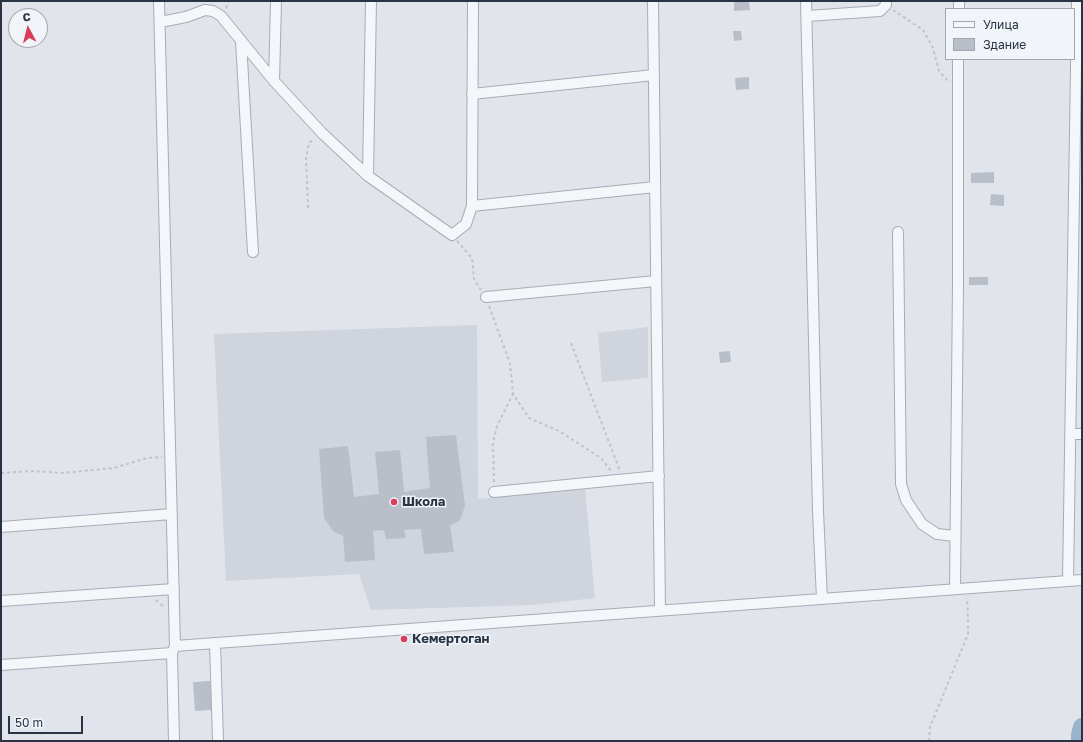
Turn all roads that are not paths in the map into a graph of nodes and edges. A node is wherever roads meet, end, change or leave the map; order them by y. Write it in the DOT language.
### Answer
graph roads {
  1 [pos="159,1"];
  2 [pos="276,1"];
  3 [pos="371,1"];
  4 [pos="473,1"];
  5 [pos="653,1"];
  6 [pos="806,1"];
  7 [pos="1077,1"];
  8 [pos="886,3"];
  9 [pos="807,16"];
  10 [pos="160,22"];
  11 [pos="242,41"];
  12 [pos="958,60"];
  13 [pos="654,76"];
  14 [pos="274,81"];
  15 [pos="472,94"];
  16 [pos="368,176"];
  17 [pos="655,187"];
  18 [pos="472,206"];
  19 [pos="898,232"];
  20 [pos="253,252"];
  21 [pos="656,281"];
  22 [pos="486,297"];
  23 [pos="1070,434"];
  24 [pos="1082,434"];
  25 [pos="659,476"];
  26 [pos="494,492"];
  27 [pos="172,514"];
  28 [pos="1,527"];
  29 [pos="955,536"];
  30 [pos="1082,580"];
  31 [pos="1068,581"];
  32 [pos="174,589"];
  33 [pos="954,589"];
  34 [pos="822,599"];
  35 [pos="1,601"];
  36 [pos="660,610"];
  37 [pos="215,643"];
  38 [pos="173,649"];
  39 [pos="1,665"];
  40 [pos="174,741"];
  41 [pos="218,741"];
  1 -- 10 [label="street"];
  2 -- 14 [label="street"];
  3 -- 16 [label="street"];
  4 -- 15 [label="street"];
  5 -- 13 [label="street"];
  6 -- 9 [label="street"];
  7 -- 23 [label="street"];
  8 -- 9 [label="street"];
  9 -- 34 [label="street"];
  10 -- 11 [label="street"];
  10 -- 27 [label="street"];
  11 -- 14 [label="street"];
  11 -- 20 [label="street"];
  12 -- 29 [label="street"];
  13 -- 15 [label="street"];
  13 -- 17 [label="street"];
  14 -- 16 [label="street"];
  15 -- 18 [label="street"];
  16 -- 18 [label="street"];
  17 -- 18 [label="street"];
  17 -- 21 [label="street"];
  19 -- 29 [label="street"];
  21 -- 22 [label="street"];
  21 -- 25 [label="street"];
  23 -- 24 [label="street"];
  23 -- 31 [label="street"];
  25 -- 26 [label="street"];
  25 -- 36 [label="street"];
  27 -- 28 [label="street"];
  27 -- 32 [label="street"];
  29 -- 33 [label="street"];
  30 -- 31 [label="street"];
  31 -- 33 [label="street"];
  32 -- 35 [label="street"];
  32 -- 38 [label="street"];
  33 -- 34 [label="street"];
  34 -- 36 [label="street"];
  36 -- 37 [label="street"];
  37 -- 38 [label="street"];
  37 -- 41 [label="street"];
  38 -- 39 [label="street"];
  38 -- 40 [label="street"];
}
